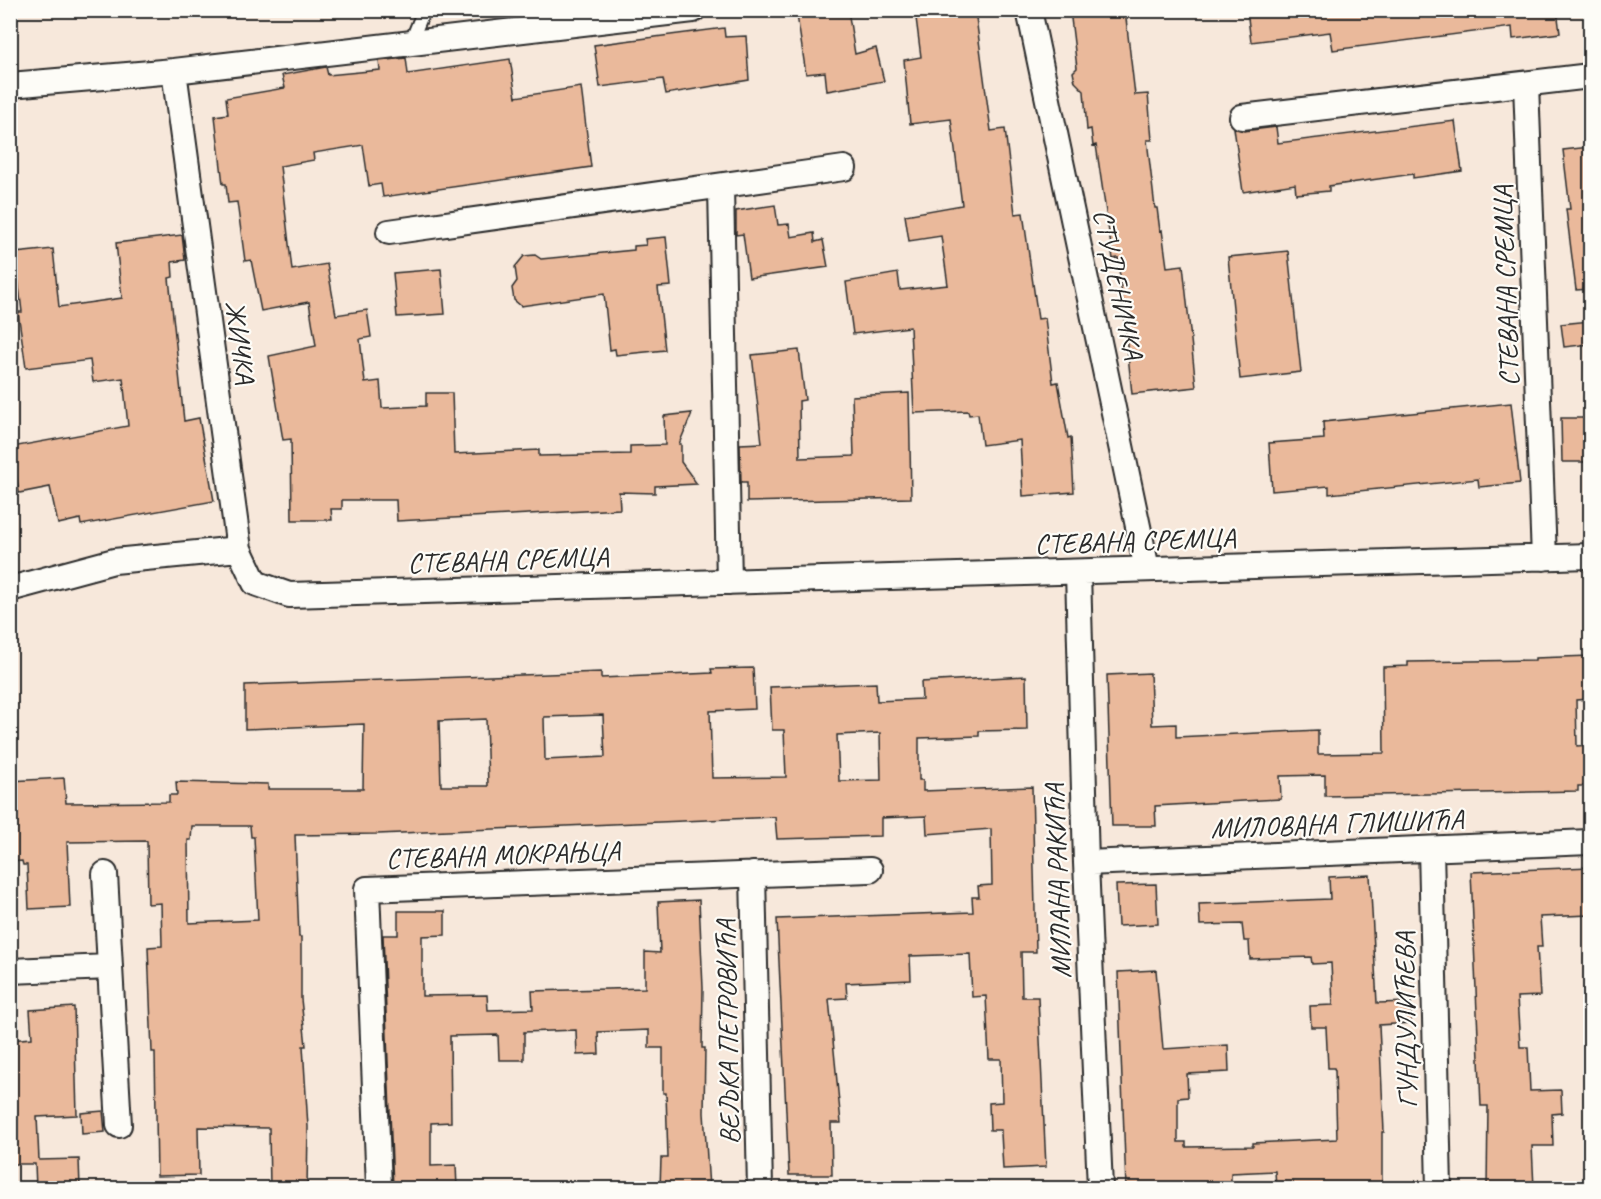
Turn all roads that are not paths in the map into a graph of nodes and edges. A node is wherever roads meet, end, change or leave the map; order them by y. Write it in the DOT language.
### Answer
graph roads {
  1 [pos="424,10"];
  2 [pos="693,10"];
  3 [pos="1029,10"];
  4 [pos="410,44"];
  5 [pos="174,71"];
  6 [pos="1590,76"];
  7 [pos="1526,84"];
  8 [pos="10,85"];
  9 [pos="1242,117"];
  10 [pos="844,168"];
  11 [pos="721,187"];
  12 [pos="388,232"];
  13 [pos="239,549"];
  14 [pos="1590,556"];
  15 [pos="1544,558"];
  16 [pos="1147,569"];
  17 [pos="1078,572"];
  18 [pos="729,582"];
  19 [pos="10,589"];
  20 [pos="289,595"];
  21 [pos="1590,842"];
  22 [pos="1431,849"];
  23 [pos="1086,863"];
  24 [pos="870,870"];
  25 [pos="105,874"];
  26 [pos="753,874"];
  27 [pos="110,967"];
  28 [pos="10,971"];
  29 [pos="119,1125"];
  30 [pos="379,1188"];
  31 [pos="760,1188"];
  32 [pos="1100,1188"];
  33 [pos="1439,1188"];
  1 -- 4 [label="lane"];
  2 -- 4 [label="street"];
  3 -- 16 [label="street, СТУДЕНИЧКА"];
  4 -- 5 [label="street"];
  5 -- 8 [label="street"];
  5 -- 13 [label="street, ЖИЧКА"];
  6 -- 7 [label="street"];
  7 -- 9 [label="street"];
  7 -- 15 [label="street, СТЕВАНА СРЕМЦА"];
  10 -- 11 [label="street"];
  11 -- 12 [label="street"];
  11 -- 18 [label="street"];
  13 -- 19 [label="street"];
  13 -- 20 [label="street, ЖИЧКА"];
  14 -- 15 [label="street, СТЕВАНА СРЕМЦА"];
  15 -- 16 [label="street, СТЕВАНА СРЕМЦА"];
  16 -- 17 [label="street, СТЕВАНА СРЕМЦА"];
  17 -- 18 [label="street, СТЕВАНА СРЕМЦА"];
  17 -- 23 [label="street, МИЛАНА РАКИЋА"];
  18 -- 20 [label="street, СТЕВАНА СРЕМЦА"];
  21 -- 22 [label="street, МИЛОВАНА ГЛИШИЋА"];
  22 -- 23 [label="street, МИЛОВАНА ГЛИШИЋА"];
  22 -- 33 [label="street, ГУНДУЛИЋЕВА"];
  23 -- 32 [label="street, МИЛАНА РАКИЋА"];
  24 -- 26 [label="street, СТЕВАНА МОКРАЊЦА"];
  25 -- 27 [label="street"];
  26 -- 30 [label="street, СТЕВАНА МОКРАЊЦА"];
  26 -- 31 [label="street, ВЕЉКА ПЕТРОВИЋА"];
  27 -- 28 [label="street"];
  27 -- 29 [label="street"];
}
